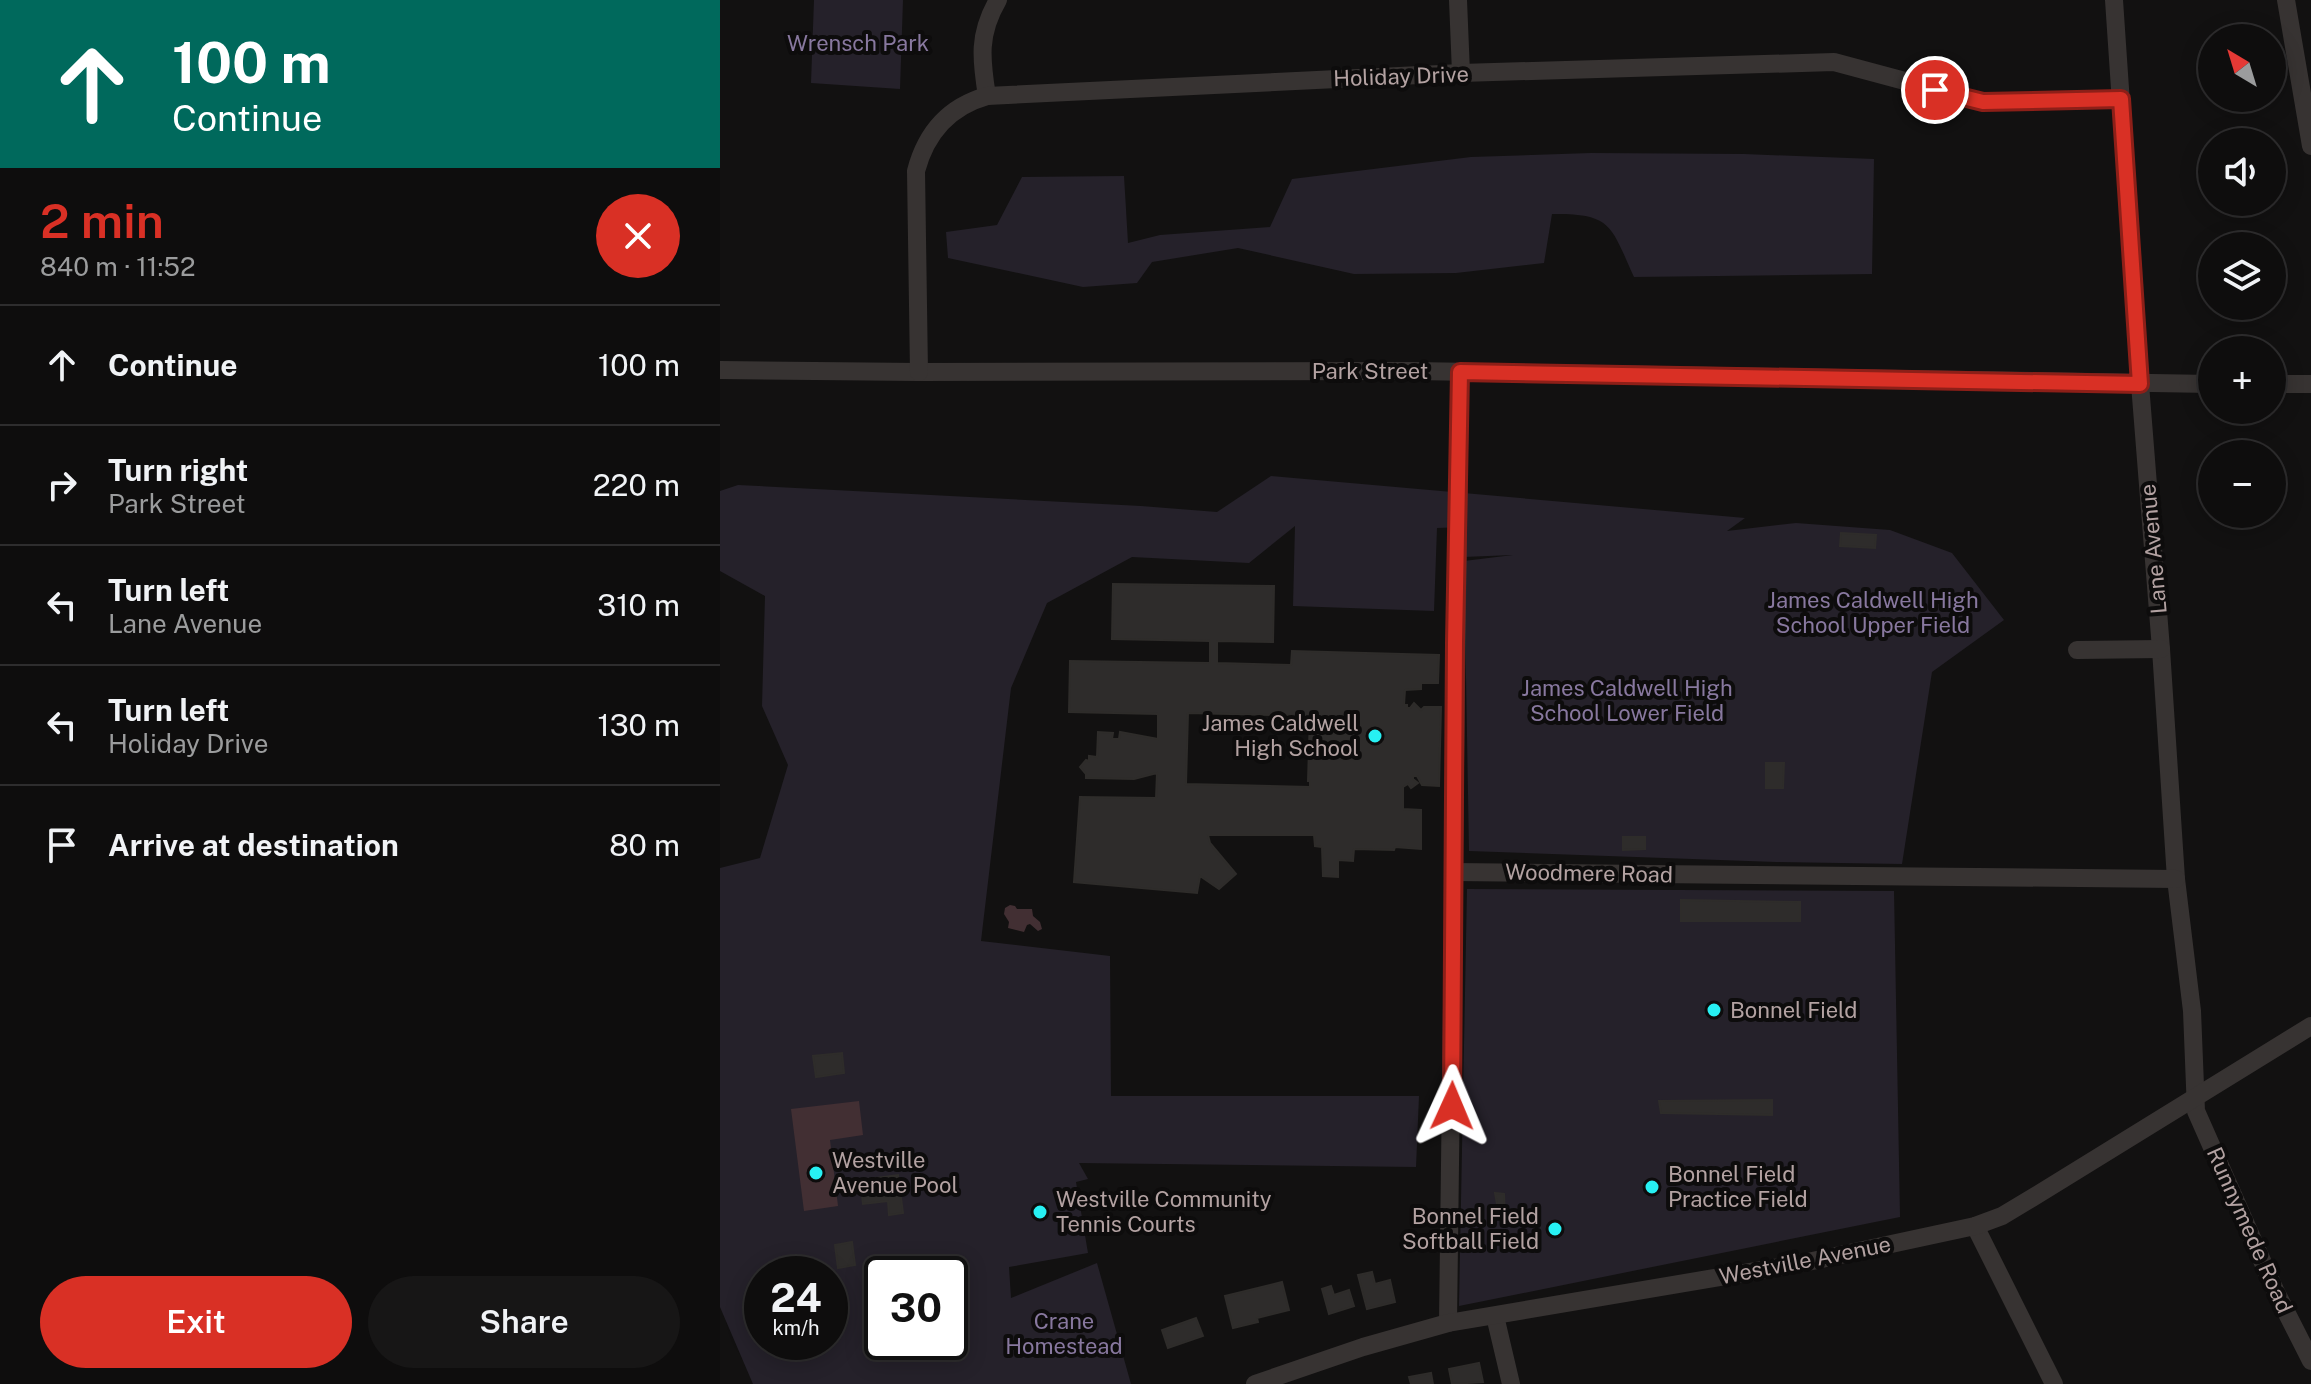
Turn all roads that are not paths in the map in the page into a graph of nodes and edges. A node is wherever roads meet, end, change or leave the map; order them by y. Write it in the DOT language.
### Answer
graph roads {
  1 [pos="998,0"];
  2 [pos="1458,0"];
  3 [pos="2114,0"];
  4 [pos="2286,0"];
  5 [pos="1461,73"];
  6 [pos="987,96"];
  7 [pos="2121,99"];
  8 [pos="2311,144"];
  9 [pos="720,370"];
  10 [pos="919,372"];
  11 [pos="1460,372"];
  12 [pos="2140,384"];
  13 [pos="2198,384"];
  14 [pos="2286,384"];
  15 [pos="2311,384"];
  16 [pos="2161,649"];
  17 [pos="2077,650"];
  18 [pos="1453,872"];
  19 [pos="2176,879"];
  20 [pos="2311,1026"];
  21 [pos="2194,1097"];
  22 [pos="1975,1226"];
  23 [pos="1495,1316"];
  24 [pos="1448,1323"];
  25 [pos="2311,1361"];
  26 [pos="1255,1384"];
  27 [pos="1511,1384"];
  28 [pos="2054,1384"];
  1 -- 6 [label="street"];
  2 -- 5 [label="street"];
  3 -- 7 [label="street, Lane Avenue"];
  4 -- 8 [label="street"];
  5 -- 6 [label="street, Holiday Drive"];
  5 -- 7 [label="street, Holiday Drive"];
  6 -- 10 [label="street, Holiday Drive"];
  7 -- 12 [label="street, Lane Avenue"];
  9 -- 10 [label="street, Park Street"];
  10 -- 11 [label="street, Park Street"];
  11 -- 12 [label="street, Park Street"];
  11 -- 18 [label="street"];
  12 -- 13 [label="street, Park Street"];
  12 -- 16 [label="street, Lane Avenue"];
  14 -- 15 [label="street"];
  16 -- 17 [label="street"];
  16 -- 19 [label="street, Lane Avenue"];
  18 -- 19 [label="street, Woodmere Road"];
  18 -- 24 [label="street"];
  19 -- 21 [label="street, Lane Avenue"];
  20 -- 21 [label="street, Westville Avenue"];
  21 -- 22 [label="street, Westville Avenue"];
  21 -- 25 [label="street, Runnymede Road"];
  22 -- 23 [label="street, Westville Avenue"];
  22 -- 28 [label="street"];
  23 -- 24 [label="street, Westville Avenue"];
  23 -- 27 [label="street"];
  24 -- 26 [label="street, Westville Avenue"];
}
